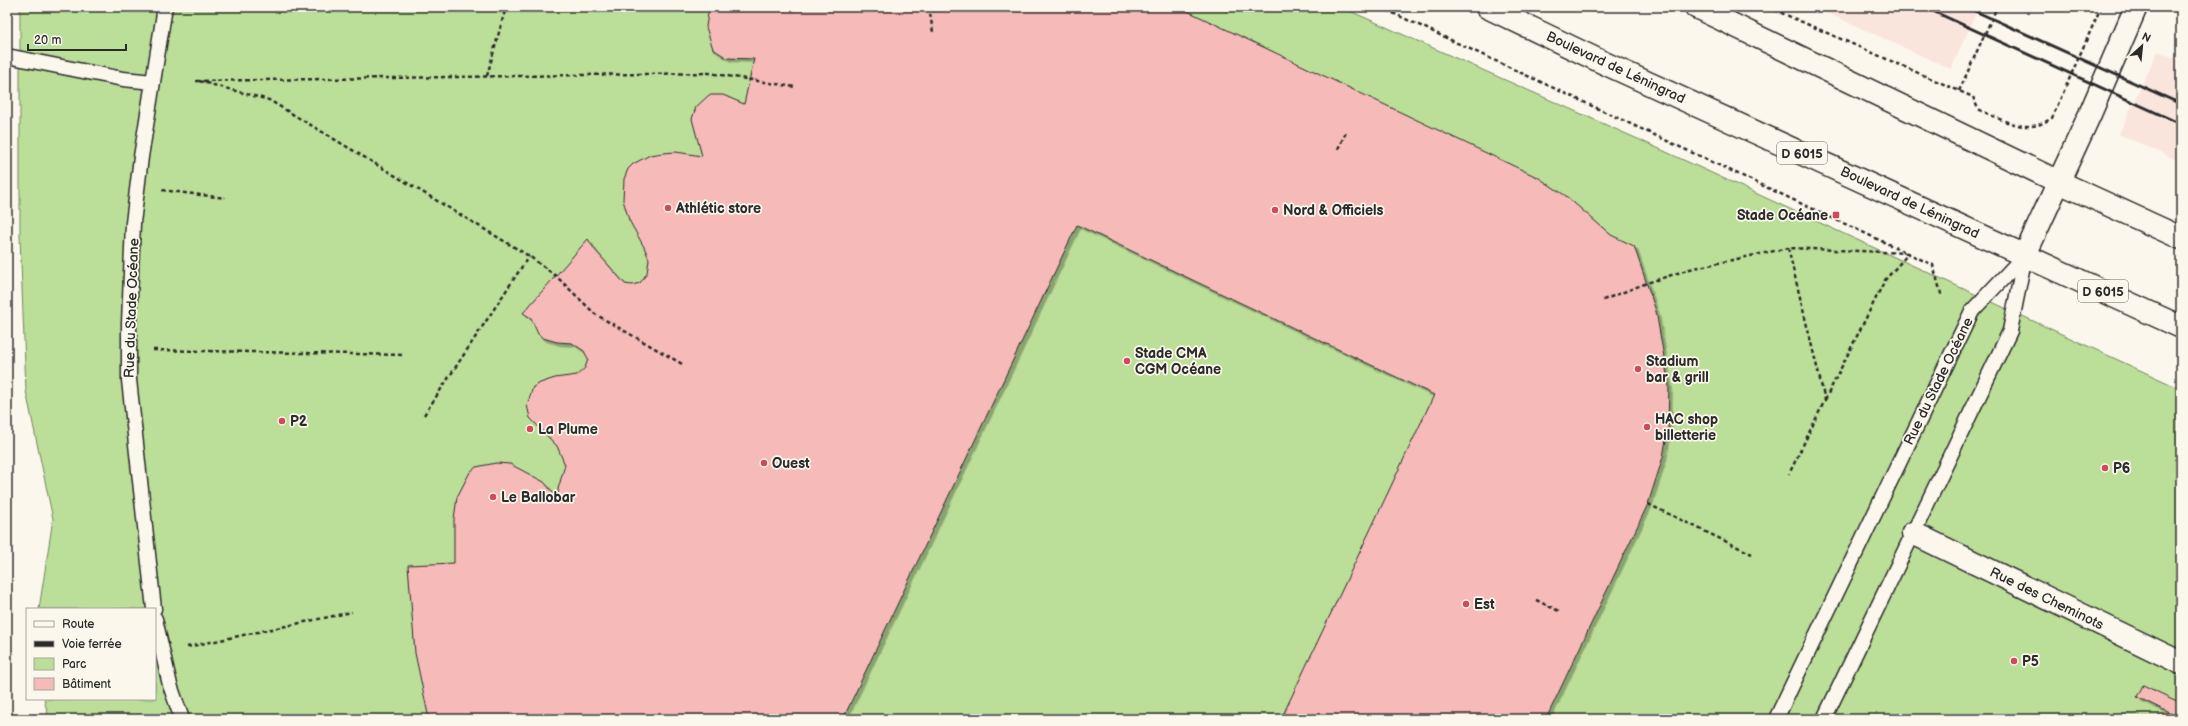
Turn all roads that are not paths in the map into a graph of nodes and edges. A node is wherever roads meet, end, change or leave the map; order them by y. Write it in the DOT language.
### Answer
graph roads {
  1 [pos="165,7"];
  2 [pos="1487,7"];
  3 [pos="1696,7"];
  4 [pos="2136,7"];
  5 [pos="7,56"];
  6 [pos="153,82"];
  7 [pos="2059,182"];
  8 [pos="2181,238"];
  9 [pos="2025,255"];
  10 [pos="2181,327"];
  11 [pos="1913,533"];
  12 [pos="154,608"];
  13 [pos="156,624"];
  14 [pos="2181,663"];
  15 [pos="182,719"];
  16 [pos="1776,719"];
  17 [pos="1824,719"];
  1 -- 6 [label="lane, Rue du Stade Océane"];
  2 -- 9 [label="main road, Boulevard de Léningrad / D 6015"];
  3 -- 7 [label="main road"];
  4 -- 7 [label="main road"];
  5 -- 6 [label="lane"];
  6 -- 12 [label="lane, Rue du Stade Océane"];
  7 -- 8 [label="main road"];
  7 -- 9 [label="main road"];
  9 -- 10 [label="main road, Boulevard de Léningrad / D 6015"];
  9 -- 11 [label="lane"];
  9 -- 16 [label="lane, Rue du Stade Océane"];
  11 -- 14 [label="main road, Rue des Cheminots"];
  11 -- 17 [label="lane"];
  13 -- 15 [label="lane"];
}
